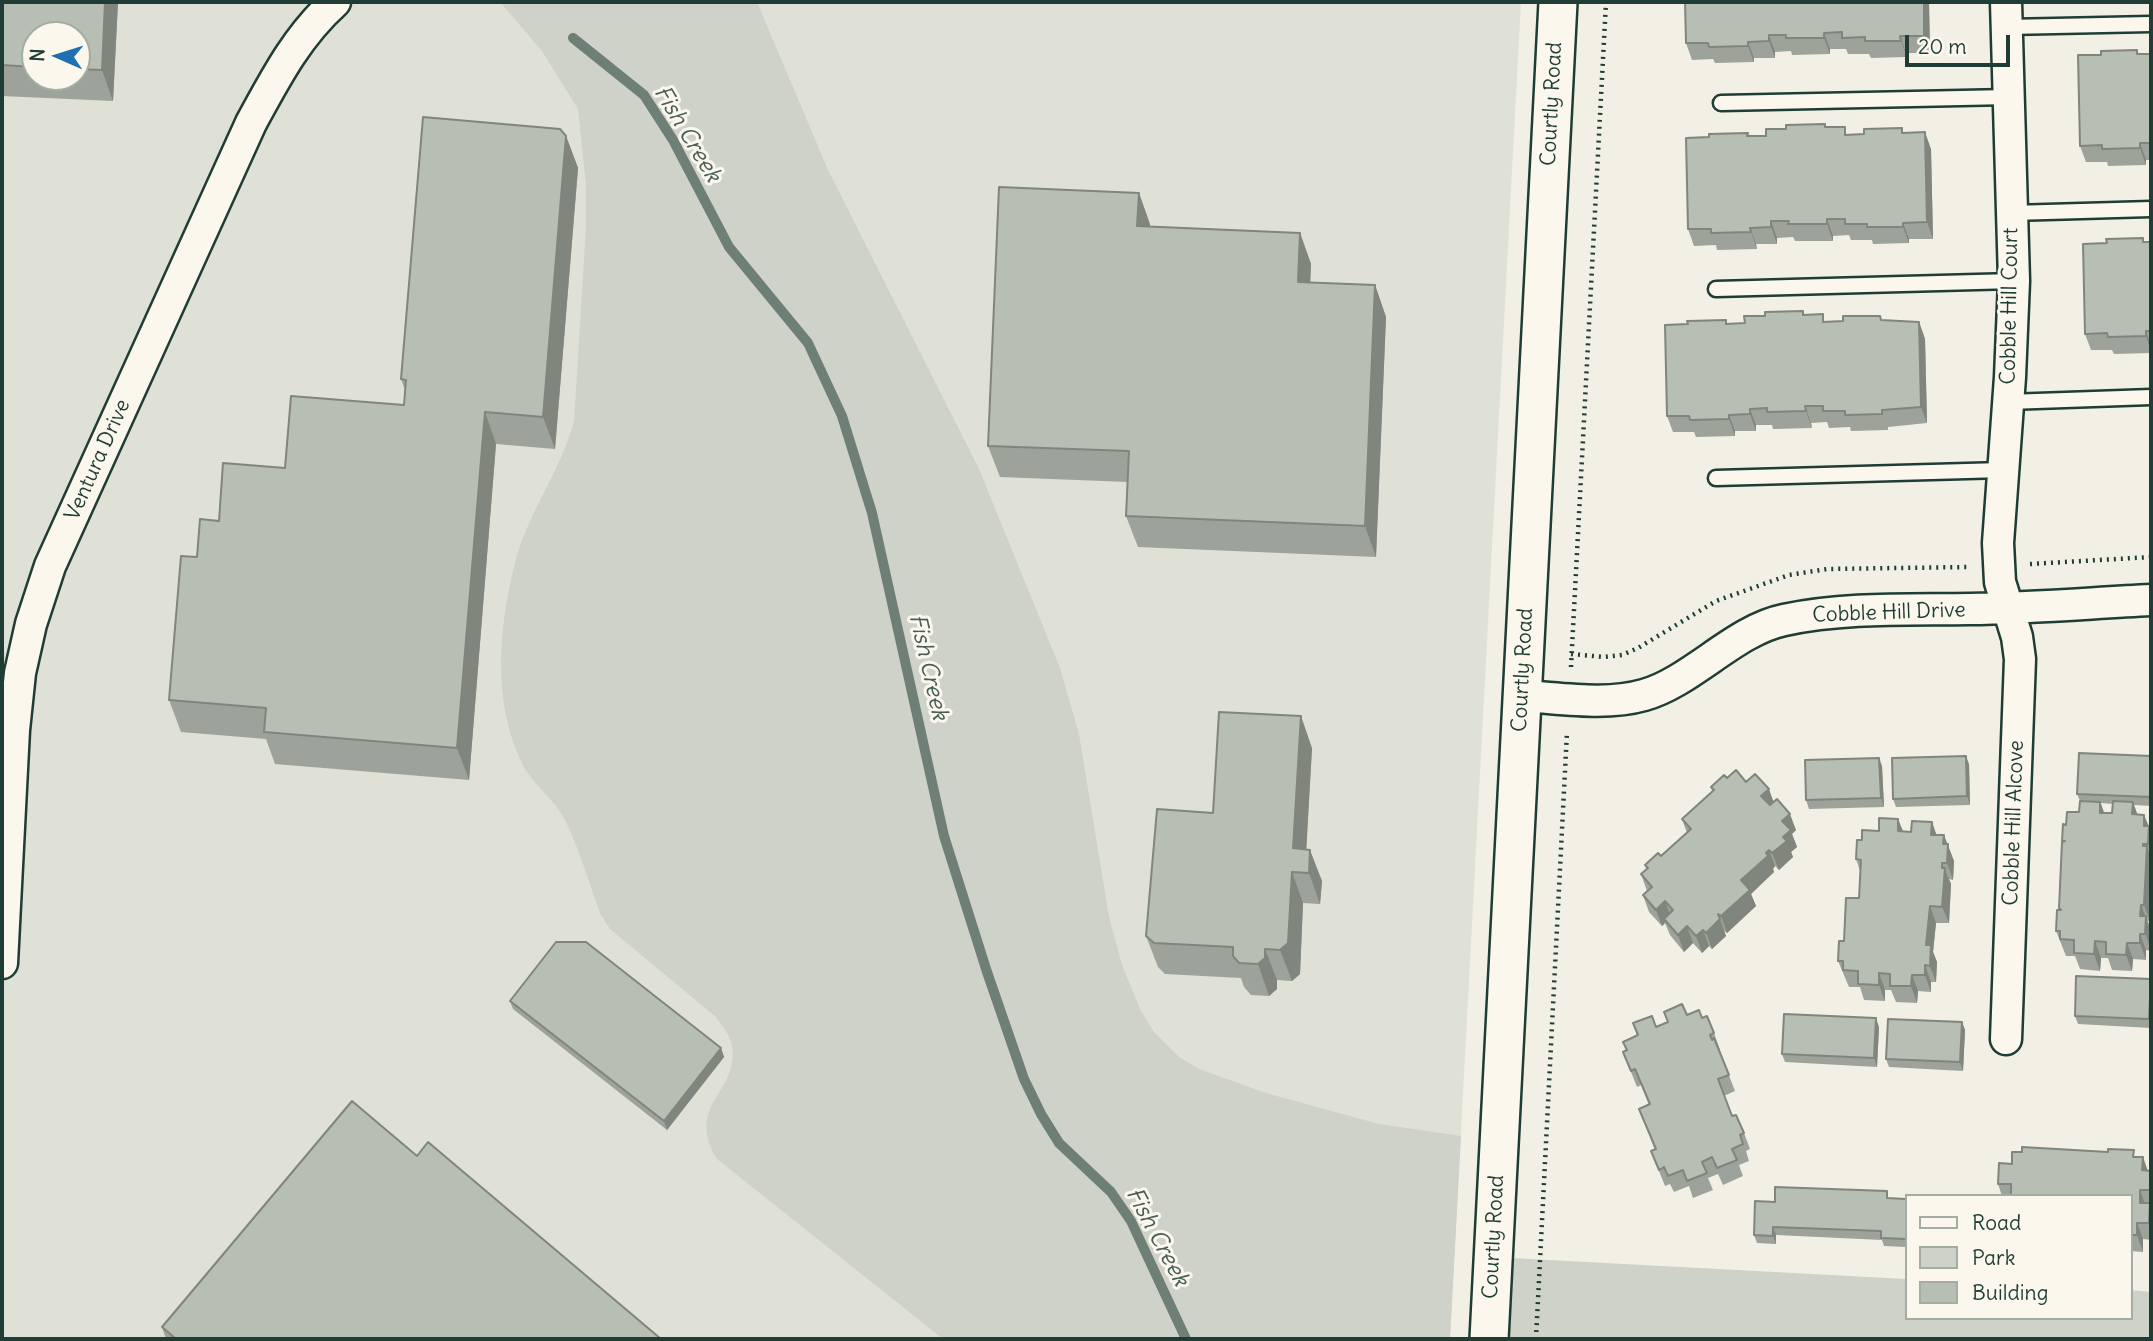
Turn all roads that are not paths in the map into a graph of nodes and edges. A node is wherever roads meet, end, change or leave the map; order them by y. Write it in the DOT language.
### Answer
graph roads {
  1 [pos="335,2"];
  2 [pos="1558,2"];
  3 [pos="2006,14"];
  4 [pos="2151,24"];
  5 [pos="2009,97"];
  6 [pos="1721,103"];
  7 [pos="2151,209"];
  8 [pos="2012,213"];
  9 [pos="2014,281"];
  10 [pos="1716,289"];
  11 [pos="2151,397"];
  12 [pos="2008,402"];
  13 [pos="2003,470"];
  14 [pos="1716,478"];
  15 [pos="2151,600"];
  16 [pos="2008,608"];
  17 [pos="1522,696"];
  18 [pos="2,963"];
  19 [pos="2006,1039"];
  20 [pos="1489,1339"];
  1 -- 18 [label="street, Ventura Drive"];
  2 -- 17 [label="street, Courtly Road"];
  3 -- 4 [label="lane"];
  3 -- 5 [label="street, Cobble Hill Court"];
  5 -- 6 [label="lane"];
  5 -- 8 [label="street, Cobble Hill Court"];
  7 -- 8 [label="lane"];
  8 -- 9 [label="street, Cobble Hill Court"];
  9 -- 10 [label="lane"];
  9 -- 12 [label="street, Cobble Hill Court"];
  11 -- 12 [label="lane"];
  12 -- 13 [label="street, Cobble Hill Court"];
  13 -- 14 [label="lane"];
  13 -- 16 [label="street, Cobble Hill Court"];
  15 -- 16 [label="street, Cobble Hill Drive"];
  16 -- 17 [label="street, Cobble Hill Drive"];
  16 -- 19 [label="street, Cobble Hill Alcove"];
  17 -- 20 [label="street, Courtly Road"];
}
